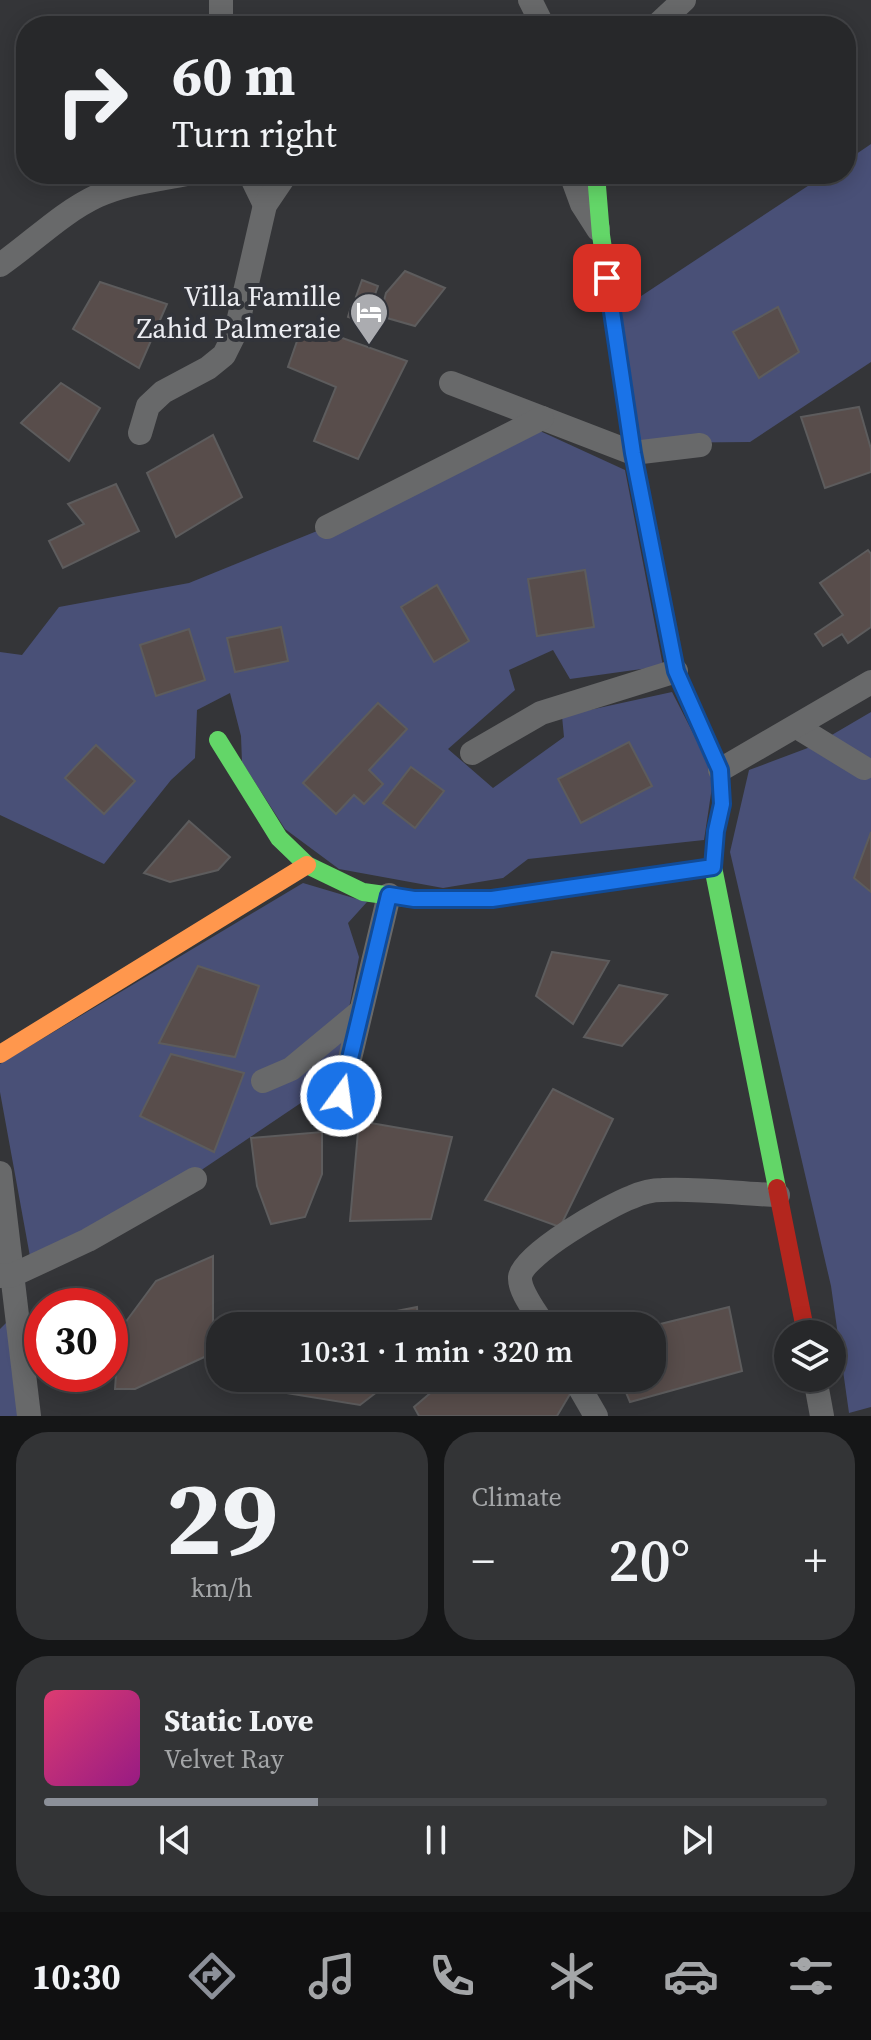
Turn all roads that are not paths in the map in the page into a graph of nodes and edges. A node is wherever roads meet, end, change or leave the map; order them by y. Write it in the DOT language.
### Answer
graph roads {
  1 [pos="684,0"];
  2 [pos="667,16"];
  3 [pos="134,184"];
  4 [pos="255,184"];
  5 [pos="279,184"];
  6 [pos="575,184"];
  7 [pos="597,184"];
  8 [pos="265,205"];
  9 [pos="601,235"];
  10 [pos="0,265"];
  11 [pos="451,383"];
  12 [pos="542,418"];
  13 [pos="140,433"];
  14 [pos="700,445"];
  15 [pos="633,453"];
  16 [pos="327,527"];
  17 [pos="676,671"];
  18 [pos="871,682"];
  19 [pos="797,727"];
  20 [pos="218,740"];
  21 [pos="472,753"];
  22 [pos="864,768"];
  23 [pos="720,770"];
  24 [pos="307,865"];
  25 [pos="713,867"];
  26 [pos="389,895"];
  27 [pos="361,1011"];
  28 [pos="0,1054"];
  29 [pos="263,1081"];
  30 [pos="341,1096"];
  31 [pos="0,1173"];
  32 [pos="195,1179"];
  33 [pos="778,1195"];
  34 [pos="6,1275"];
  35 [pos="536,1312"];
  36 [pos="803,1320"];
  37 [pos="582,1392"];
  38 [pos="818,1392"];
  39 [pos="29,1416"];
  40 [pos="596,1416"];
  41 [pos="822,1416"];
  1 -- 2 [label="street"];
  3 -- 10 [label="street"];
  4 -- 8 [label="street"];
  5 -- 8 [label="street"];
  6 -- 9 [label="street"];
  7 -- 9 [label="street"];
  8 -- 13 [label="street"];
  9 -- 15 [label="street"];
  11 -- 12 [label="street"];
  12 -- 15 [label="street"];
  12 -- 16 [label="street"];
  14 -- 15 [label="street"];
  15 -- 17 [label="street"];
  17 -- 21 [label="street"];
  17 -- 23 [label="street"];
  18 -- 19 [label="street"];
  19 -- 22 [label="street"];
  19 -- 23 [label="street"];
  20 -- 24 [label="street"];
  23 -- 25 [label="street"];
  24 -- 26 [label="street"];
  24 -- 28 [label="street"];
  25 -- 26 [label="street"];
  25 -- 33 [label="street"];
  26 -- 27 [label="street"];
  27 -- 29 [label="street"];
  27 -- 30 [label="street"];
  31 -- 34 [label="street"];
  32 -- 34 [label="street"];
  33 -- 35 [label="street"];
  33 -- 36 [label="street"];
  34 -- 39 [label="street"];
  37 -- 40 [label="street"];
  38 -- 41 [label="street"];
}
